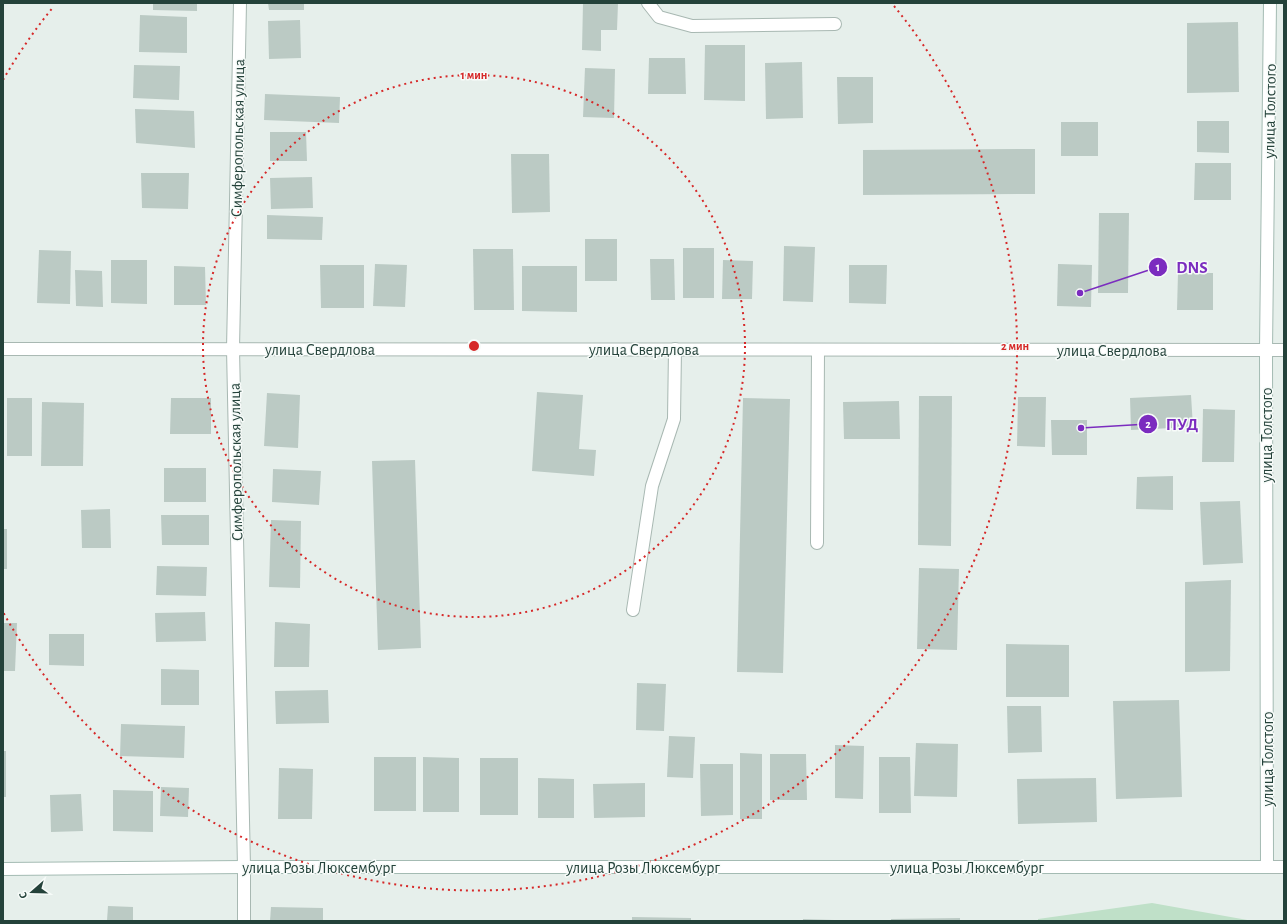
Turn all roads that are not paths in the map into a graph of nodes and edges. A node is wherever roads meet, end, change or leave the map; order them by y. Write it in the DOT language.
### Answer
graph roads {
  1 [pos="240,3"];
  2 [pos="648,3"];
  3 [pos="1270,3"];
  4 [pos="835,24"];
  5 [pos="3,349"];
  6 [pos="233,349"];
  7 [pos="675,350"];
  8 [pos="818,350"];
  9 [pos="1266,350"];
  10 [pos="1284,350"];
  11 [pos="817,543"];
  12 [pos="633,610"];
  13 [pos="244,867"];
  14 [pos="1267,867"];
  15 [pos="1284,867"];
  16 [pos="3,869"];
  17 [pos="244,921"];
  1 -- 6 [label="street, Симферопольская улица"];
  2 -- 4 [label="street"];
  3 -- 9 [label="street, улица Толстого"];
  5 -- 6 [label="street, улица Свердлова"];
  6 -- 7 [label="street, улица Свердлова"];
  6 -- 13 [label="street, Симферопольская улица"];
  7 -- 8 [label="street, улица Свердлова"];
  7 -- 12 [label="street"];
  8 -- 9 [label="street, улица Свердлова"];
  8 -- 11 [label="street"];
  9 -- 10 [label="street, улица Свердлова"];
  9 -- 14 [label="street, улица Толстого"];
  13 -- 14 [label="street, улица Розы Люксембург"];
  13 -- 16 [label="street, улица Розы Люксембург"];
  13 -- 17 [label="street, Симферопольская улица"];
  14 -- 15 [label="street, улица Розы Люксембург"];
}
